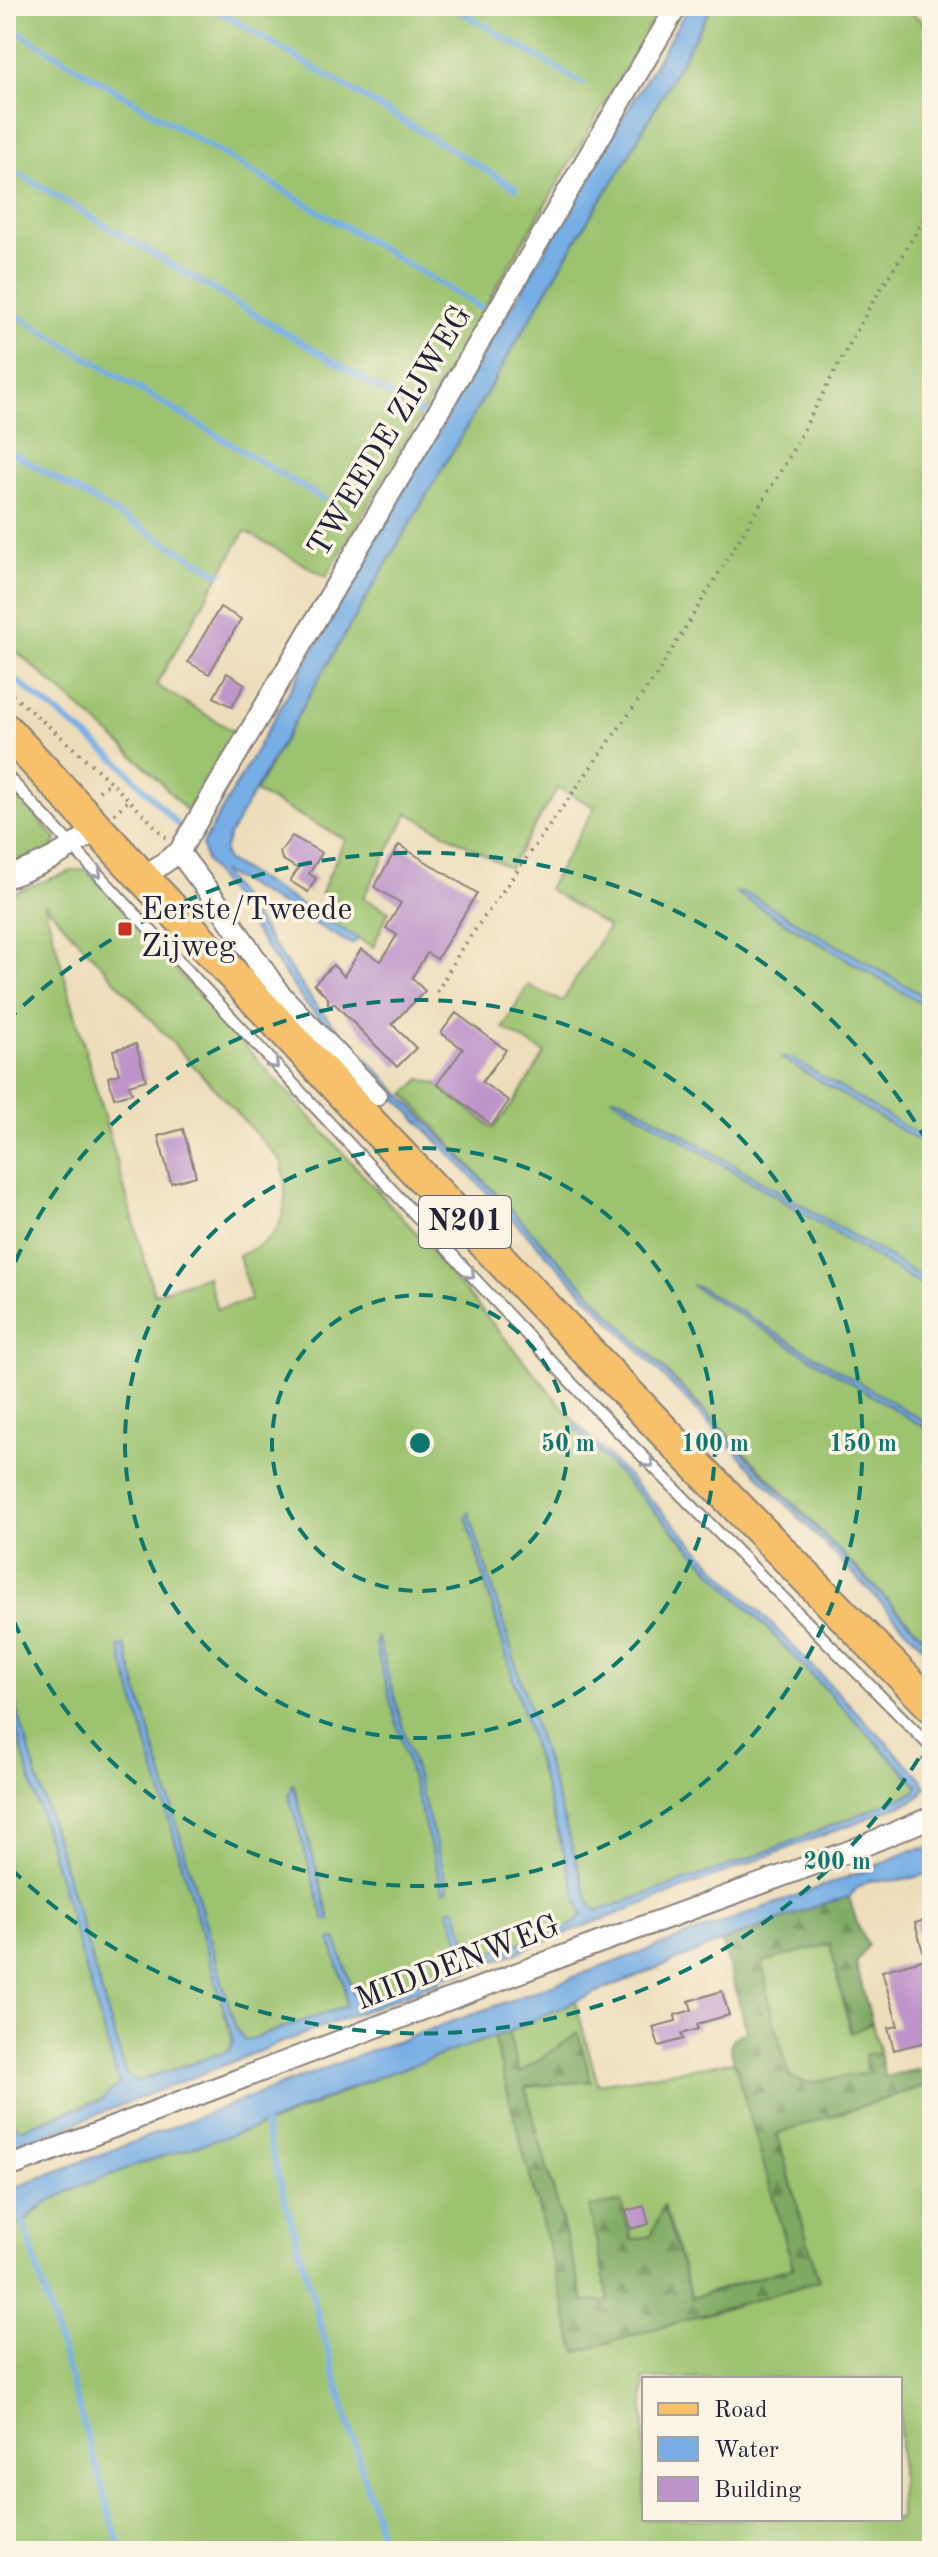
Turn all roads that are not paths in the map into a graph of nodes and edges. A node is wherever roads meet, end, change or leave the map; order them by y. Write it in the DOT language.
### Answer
graph roads {
  1 [pos="677,6"];
  2 [pos="6,730"];
  3 [pos="6,775"];
  4 [pos="85,838"];
  5 [pos="179,852"];
  6 [pos="144,877"];
  7 [pos="6,878"];
  8 [pos="376,1095"];
  9 [pos="932,1706"];
  10 [pos="932,1748"];
  11 [pos="932,1817"];
  12 [pos="6,2168"];
  1 -- 5 [label="street, TWEEDE ZIJWEG"];
  2 -- 4 [label="main road, N201"];
  3 -- 4 [label="lane"];
  4 -- 6 [label="main road, N201"];
  4 -- 7 [label="street"];
  4 -- 10 [label="lane, one-way"];
  5 -- 6 [label="street, TWEEDE ZIJWEG"];
  5 -- 8 [label="street"];
  6 -- 9 [label="main road, N201"];
  11 -- 12 [label="street, MIDDENWEG"];
}
